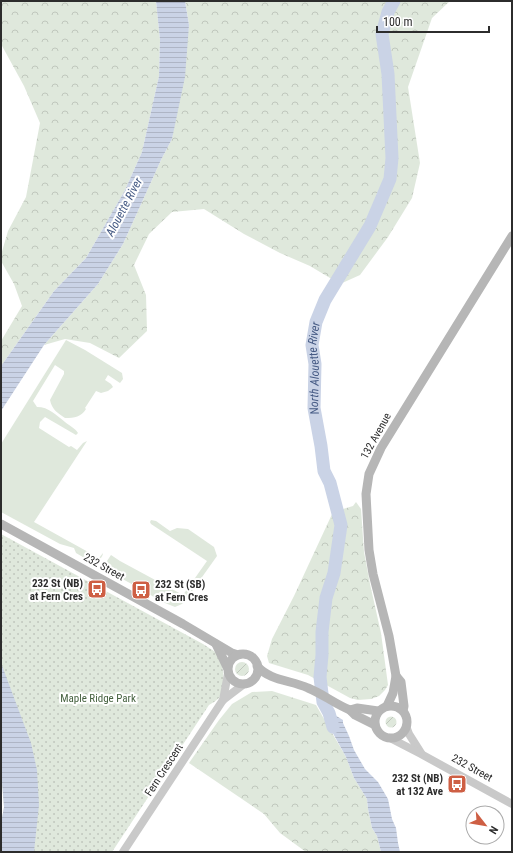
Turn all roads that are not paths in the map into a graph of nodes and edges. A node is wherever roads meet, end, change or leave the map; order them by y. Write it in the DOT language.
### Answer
graph roads {
  1 [pos="512,236"];
  2 [pos="1,524"];
  3 [pos="216,644"];
  4 [pos="238,655"];
  5 [pos="257,666"];
  6 [pos="228,671"];
  7 [pos="396,676"];
  8 [pos="278,679"];
  9 [pos="248,683"];
  10 [pos="223,700"];
  11 [pos="387,706"];
  12 [pos="347,709"];
  13 [pos="378,711"];
  14 [pos="403,711"];
  15 [pos="375,725"];
  16 [pos="406,726"];
  17 [pos="390,738"];
  18 [pos="421,754"];
  19 [pos="512,804"];
  20 [pos="123,852"];
  1 -- 7 [label="main road, 132 Avenue"];
  2 -- 3 [label="main road, 232 Street"];
  3 -- 4 [label="main road, 232 Street"];
  3 -- 6 [label="main road"];
  4 -- 5 [label="main road"];
  4 -- 6 [label="main road"];
  5 -- 8 [label="main road"];
  5 -- 9 [label="main road"];
  6 -- 9 [label="main road"];
  6 -- 10 [label="street, Fern Crescent"];
  7 -- 11 [label="main road, 132 Avenue"];
  7 -- 14 [label="main road, 132 Avenue"];
  8 -- 9 [label="main road"];
  8 -- 12 [label="main road"];
  9 -- 10 [label="street, Fern Crescent"];
  10 -- 20 [label="street, Fern Crescent"];
  11 -- 13 [label="main road"];
  11 -- 14 [label="main road"];
  12 -- 13 [label="main road"];
  12 -- 15 [label="main road"];
  13 -- 15 [label="main road"];
  14 -- 16 [label="main road"];
  15 -- 17 [label="main road"];
  16 -- 17 [label="main road"];
  16 -- 18 [label="street"];
  17 -- 18 [label="street, 232 Street"];
  18 -- 19 [label="street, 232 Street"];
}
